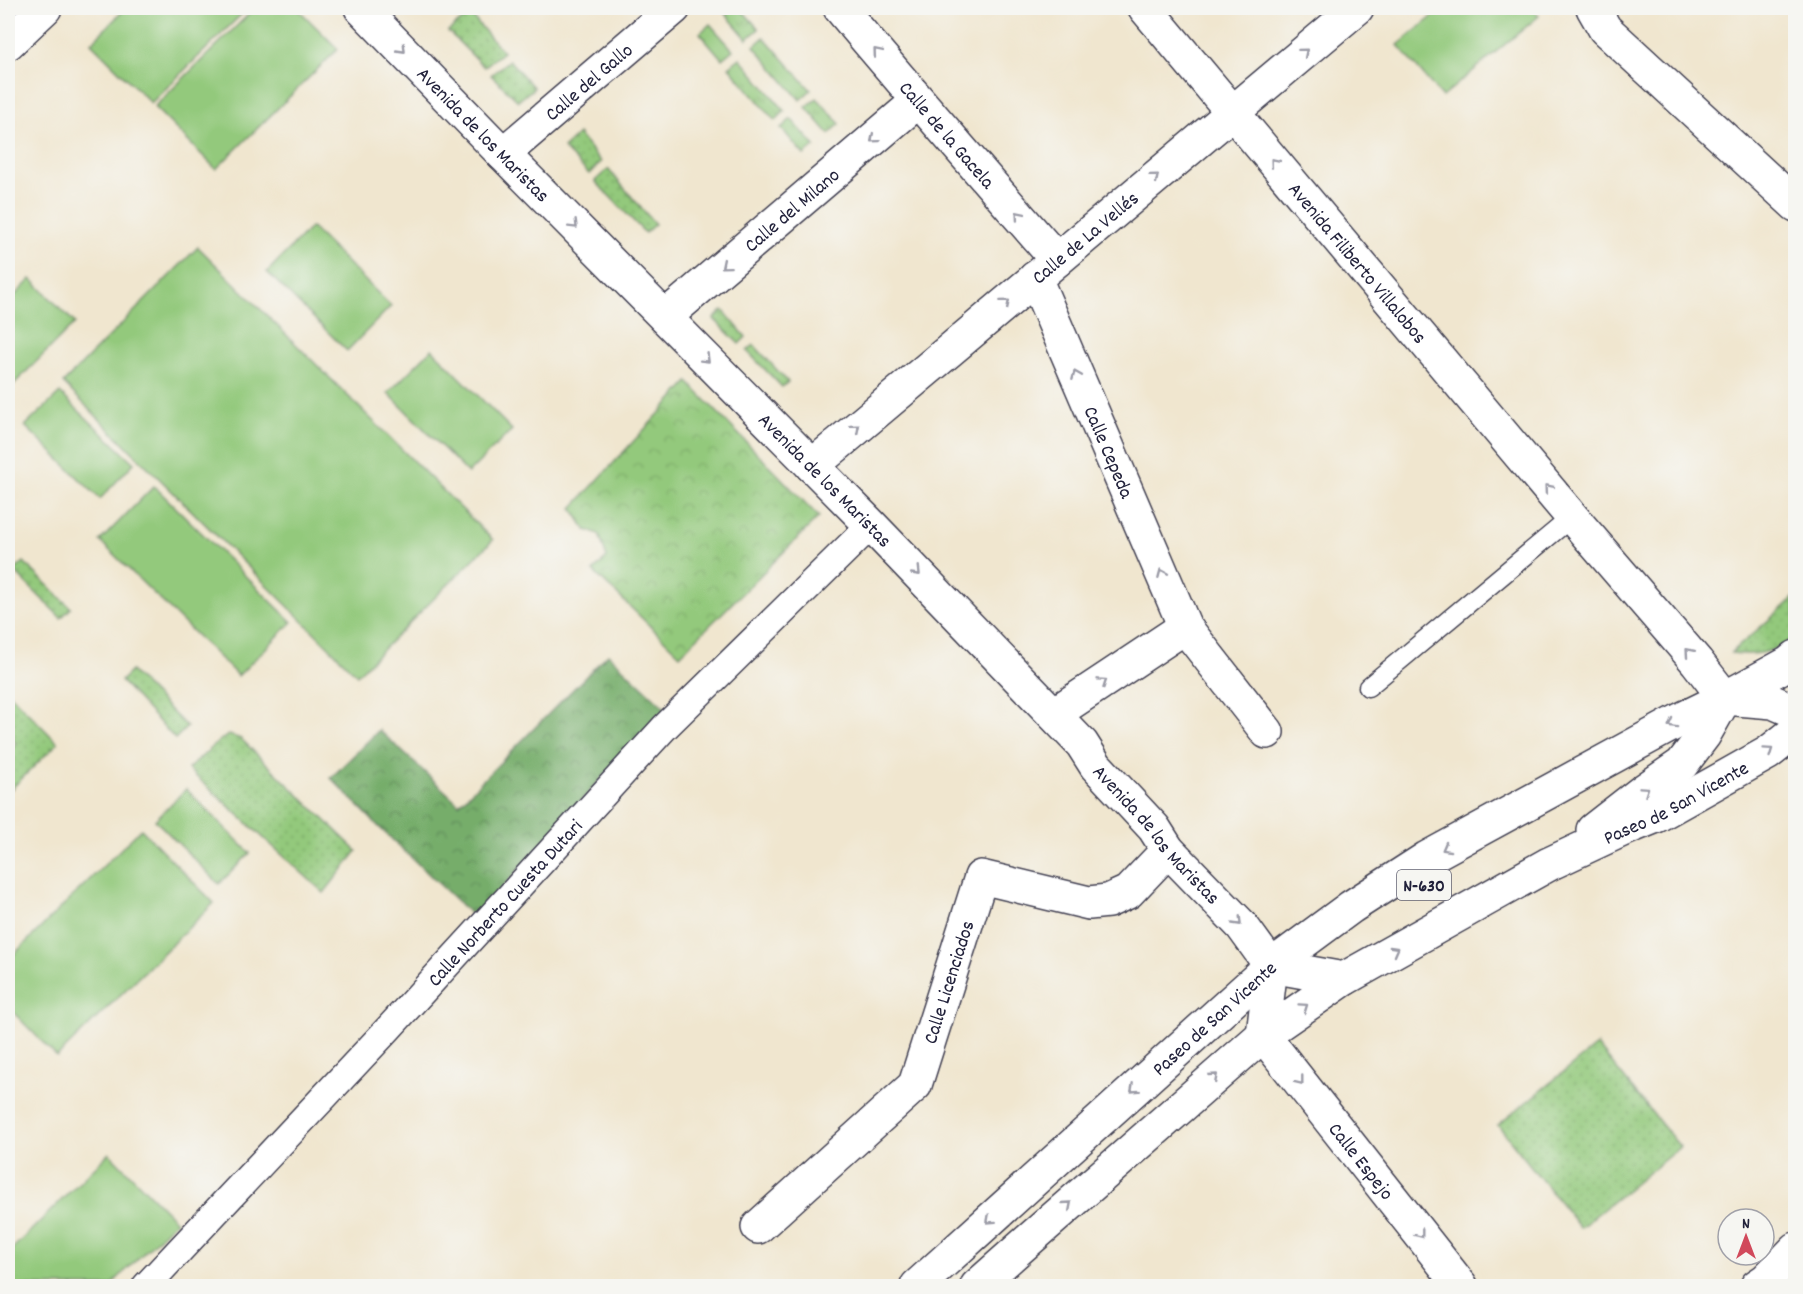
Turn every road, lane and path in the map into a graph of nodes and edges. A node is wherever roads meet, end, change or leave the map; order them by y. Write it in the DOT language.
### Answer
graph roads {
  1 [pos="45,8"];
  2 [pos="361,8"];
  3 [pos="674,8"];
  4 [pos="840,8"];
  5 [pos="1145,8"];
  6 [pos="1357,8"];
  7 [pos="1593,8"];
  8 [pos="8,44"];
  9 [pos="918,101"];
  10 [pos="1233,112"];
  11 [pos="503,154"];
  12 [pos="1796,205"];
  13 [pos="1046,269"];
  14 [pos="665,317"];
  15 [pos="812,466"];
  16 [pos="1572,517"];
  17 [pos="871,525"];
  18 [pos="1185,627"];
  19 [pos="1796,657"];
  20 [pos="1368,687"];
  21 [pos="1725,698"];
  22 [pos="1796,712"];
  23 [pos="1054,714"];
  24 [pos="1796,731"];
  25 [pos="1267,732"];
  26 [pos="1168,850"];
  27 [pos="1549,864"];
  28 [pos="1278,974"];
  29 [pos="1344,979"];
  30 [pos="1263,1035"];
  31 [pos="758,1227"];
  32 [pos="1796,1249"];
  33 [pos="1765,1284"];
  34 [pos="146,1287"];
  35 [pos="917,1287"];
  36 [pos="977,1287"];
  37 [pos="1461,1287"];
  1 -- 8 [label="main road"];
  2 -- 11 [label="main road, Avenida de los Maristas, one-way"];
  3 -- 11 [label="main road, Calle del Gallo"];
  9 -- 4 [label="main road, Calle de la Gacela, one-way"];
  5 -- 10 [label="main road, Avenida Filiberto Villalobos"];
  10 -- 6 [label="main road, Calle de La Vellés, one-way"];
  7 -- 12 [label="main road"];
  13 -- 9 [label="main road, Calle de la Gacela, one-way"];
  9 -- 14 [label="main road, Calle del Milano, one-way"];
  13 -- 10 [label="main road, Calle de La Vellés, one-way"];
  16 -- 10 [label="main road, Avenida Filiberto Villalobos, one-way"];
  11 -- 14 [label="main road, Avenida de los Maristas, one-way"];
  15 -- 13 [label="main road, Calle de La Vellés, one-way"];
  18 -- 13 [label="main road, Calle Cepeda, one-way"];
  14 -- 15 [label="main road, Avenida de los Maristas, one-way"];
  15 -- 17 [label="main road, Avenida de los Maristas"];
  16 -- 20 [label="lane"];
  21 -- 16 [label="main road, Avenida Filiberto Villalobos, one-way"];
  17 -- 23 [label="main road, Avenida de los Maristas, one-way"];
  17 -- 34 [label="street, Calle Norberto Cuesta Dutari"];
  23 -- 18 [label="main road, one-way"];
  18 -- 25 [label="main road, Calle Cepeda"];
  19 -- 21 [label="main road, Paseo de San Vicente"];
  21 -- 22 [label="main road"];
  27 -- 21 [label="main road, Paseo de San Vicente, one-way"];
  21 -- 28 [label="main road, Paseo de San Vicente, one-way"];
  23 -- 26 [label="main road, Avenida de los Maristas"];
  27 -- 24 [label="main road, Paseo de San Vicente, one-way"];
  26 -- 28 [label="main road, Avenida de los Maristas, one-way"];
  26 -- 31 [label="main road, Calle Licenciados"];
  29 -- 27 [label="main road, Paseo de San Vicente, one-way"];
  28 -- 29 [label="main road"];
  28 -- 30 [label="main road"];
  28 -- 35 [label="main road, Paseo de San Vicente, one-way"];
  30 -- 29 [label="main road, Paseo de San Vicente, one-way"];
  36 -- 30 [label="main road, Paseo de San Vicente, one-way"];
  30 -- 37 [label="main road, Calle Espejo, one-way"];
  32 -- 33 [label="main road"];
}
